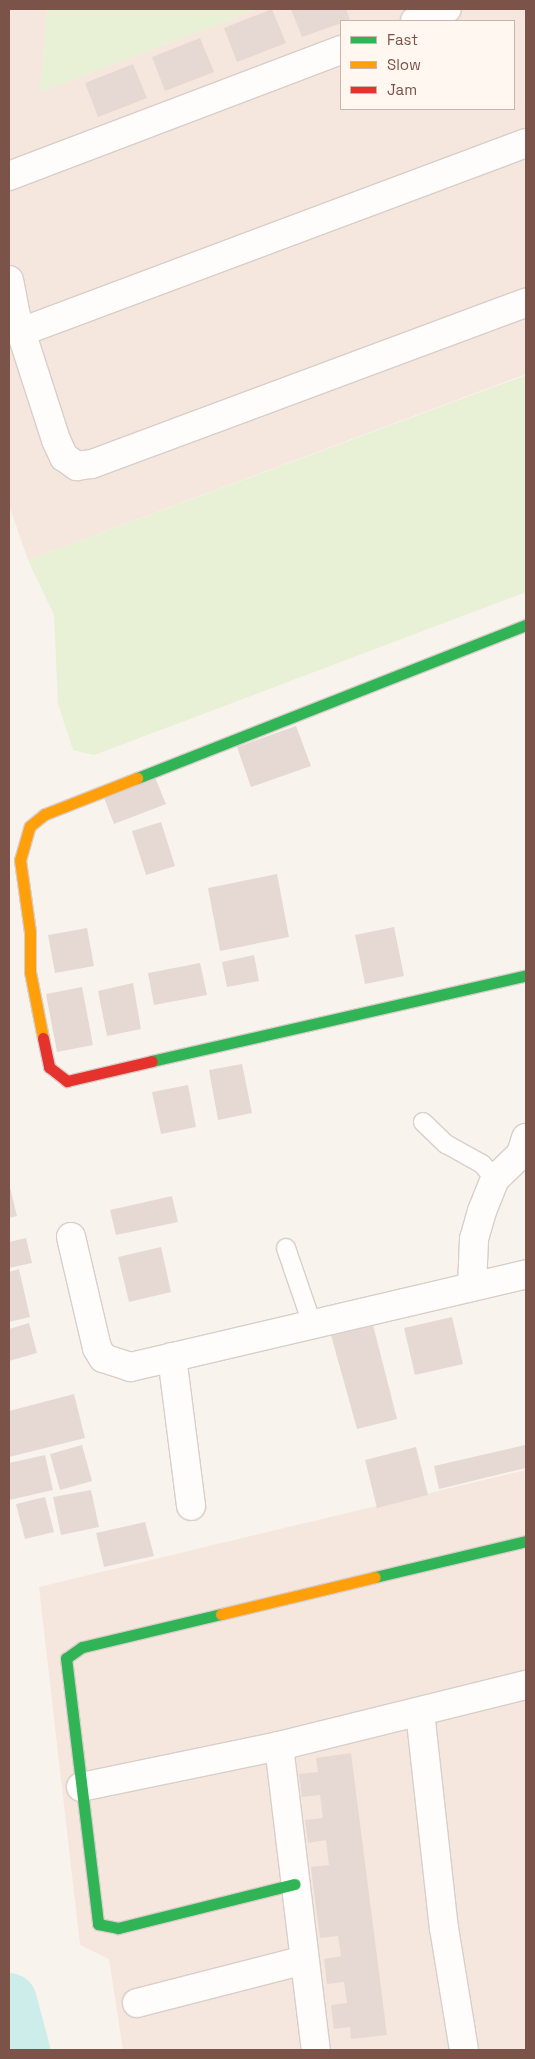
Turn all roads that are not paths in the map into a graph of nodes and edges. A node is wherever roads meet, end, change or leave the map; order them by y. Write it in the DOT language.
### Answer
graph roads {
  1 [pos="447,9"];
  2 [pos="418,20"];
  3 [pos="340,50"];
  4 [pos="526,143"];
  5 [pos="9,176"];
  6 [pos="9,280"];
  7 [pos="526,303"];
  8 [pos="21,332"];
  9 [pos="526,625"];
  10 [pos="526,975"];
  11 [pos="423,1122"];
  12 [pos="526,1138"];
  13 [pos="495,1179"];
  14 [pos="71,1238"];
  15 [pos="286,1248"];
  16 [pos="526,1274"];
  17 [pos="472,1286"];
  18 [pos="312,1324"];
  19 [pos="172,1357"];
  20 [pos="191,1506"];
  21 [pos="526,1541"];
  22 [pos="526,1685"];
  23 [pos="420,1712"];
  24 [pos="278,1746"];
  25 [pos="81,1787"];
  26 [pos="295,1884"];
  27 [pos="304,1960"];
  28 [pos="136,2003"];
  29 [pos="316,2050"];
  30 [pos="464,2050"];
  1 -- 2 [label="street"];
  3 -- 5 [label="street"];
  4 -- 8 [label="street"];
  6 -- 8 [label="street"];
  7 -- 8 [label="street"];
  9 -- 10 [label="street"];
  11 -- 13 [label="lane"];
  12 -- 13 [label="street"];
  13 -- 17 [label="street"];
  14 -- 19 [label="street"];
  15 -- 18 [label="lane"];
  16 -- 17 [label="street"];
  17 -- 18 [label="street"];
  18 -- 19 [label="street"];
  19 -- 20 [label="street"];
  21 -- 25 [label="street"];
  22 -- 23 [label="street"];
  23 -- 24 [label="street"];
  23 -- 30 [label="street"];
  24 -- 25 [label="street"];
  24 -- 26 [label="street"];
  25 -- 26 [label="street"];
  26 -- 27 [label="street"];
  27 -- 28 [label="street"];
  27 -- 29 [label="street"];
}
